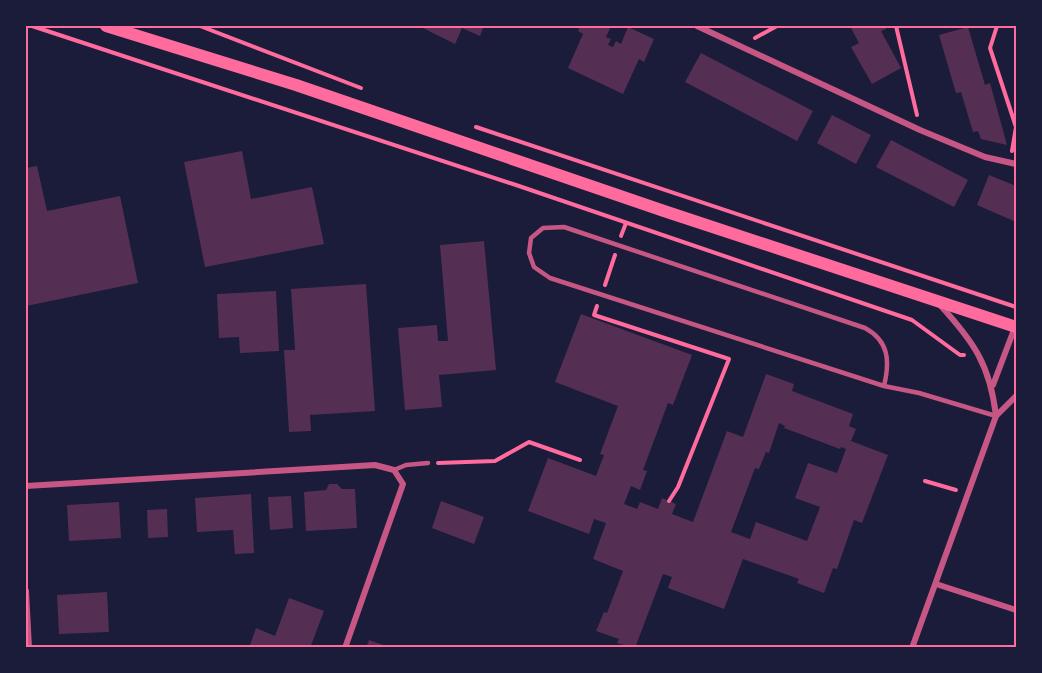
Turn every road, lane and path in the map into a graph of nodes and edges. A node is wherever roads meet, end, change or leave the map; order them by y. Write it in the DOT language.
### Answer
graph roads {
  1 [pos="32,26"];
  2 [pos="106,26"];
  3 [pos="200,26"];
  4 [pos="697,26"];
  5 [pos="777,26"];
  6 [pos="896,26"];
  7 [pos="997,26"];
  8 [pos="738,46"];
  9 [pos="366,90"];
  10 [pos="467,124"];
  11 [pos="920,130"];
  12 [pos="1014,163"];
  13 [pos="626,223"];
  14 [pos="618,247"];
  15 [pos="601,295"];
  16 [pos="933,298"];
  17 [pos="1017,308"];
  18 [pos="1016,327"];
  19 [pos="979,355"];
  20 [pos="884,386"];
  21 [pos="993,386"];
  22 [pos="1017,396"];
  23 [pos="996,416"];
  24 [pos="580,460"];
  25 [pos="429,463"];
  26 [pos="394,470"];
  27 [pos="925,481"];
  28 [pos="26,486"];
  29 [pos="967,493"];
  30 [pos="669,501"];
  31 [pos="936,584"];
  32 [pos="26,591"];
  33 [pos="1017,610"];
  34 [pos="28,648"];
  35 [pos="345,648"];
  36 [pos="912,648"];
  1 -- 13 [label="path"];
  2 -- 16 [label="main road"];
  3 -- 9 [label="path"];
  4 -- 8 [label="street"];
  5 -- 8 [label="path"];
  6 -- 11 [label="path"];
  7 -- 12 [label="path"];
  8 -- 11 [label="street"];
  10 -- 17 [label="path"];
  11 -- 12 [label="street"];
  13 -- 14 [label="path"];
  13 -- 19 [label="path"];
  14 -- 15 [label="path"];
  14 -- 15 [label="lane"];
  14 -- 20 [label="lane"];
  15 -- 20 [label="lane"];
  15 -- 30 [label="path"];
  16 -- 18 [label="main road"];
  16 -- 19 [label="street"];
  18 -- 21 [label="street"];
  19 -- 21 [label="street"];
  20 -- 23 [label="lane"];
  21 -- 23 [label="street"];
  22 -- 23 [label="street"];
  23 -- 29 [label="street"];
  24 -- 25 [label="path"];
  25 -- 26 [label="lane"];
  26 -- 28 [label="street"];
  26 -- 35 [label="street"];
  27 -- 29 [label="path"];
  29 -- 31 [label="street"];
  31 -- 33 [label="street"];
  31 -- 36 [label="street"];
  32 -- 34 [label="street"];
}
